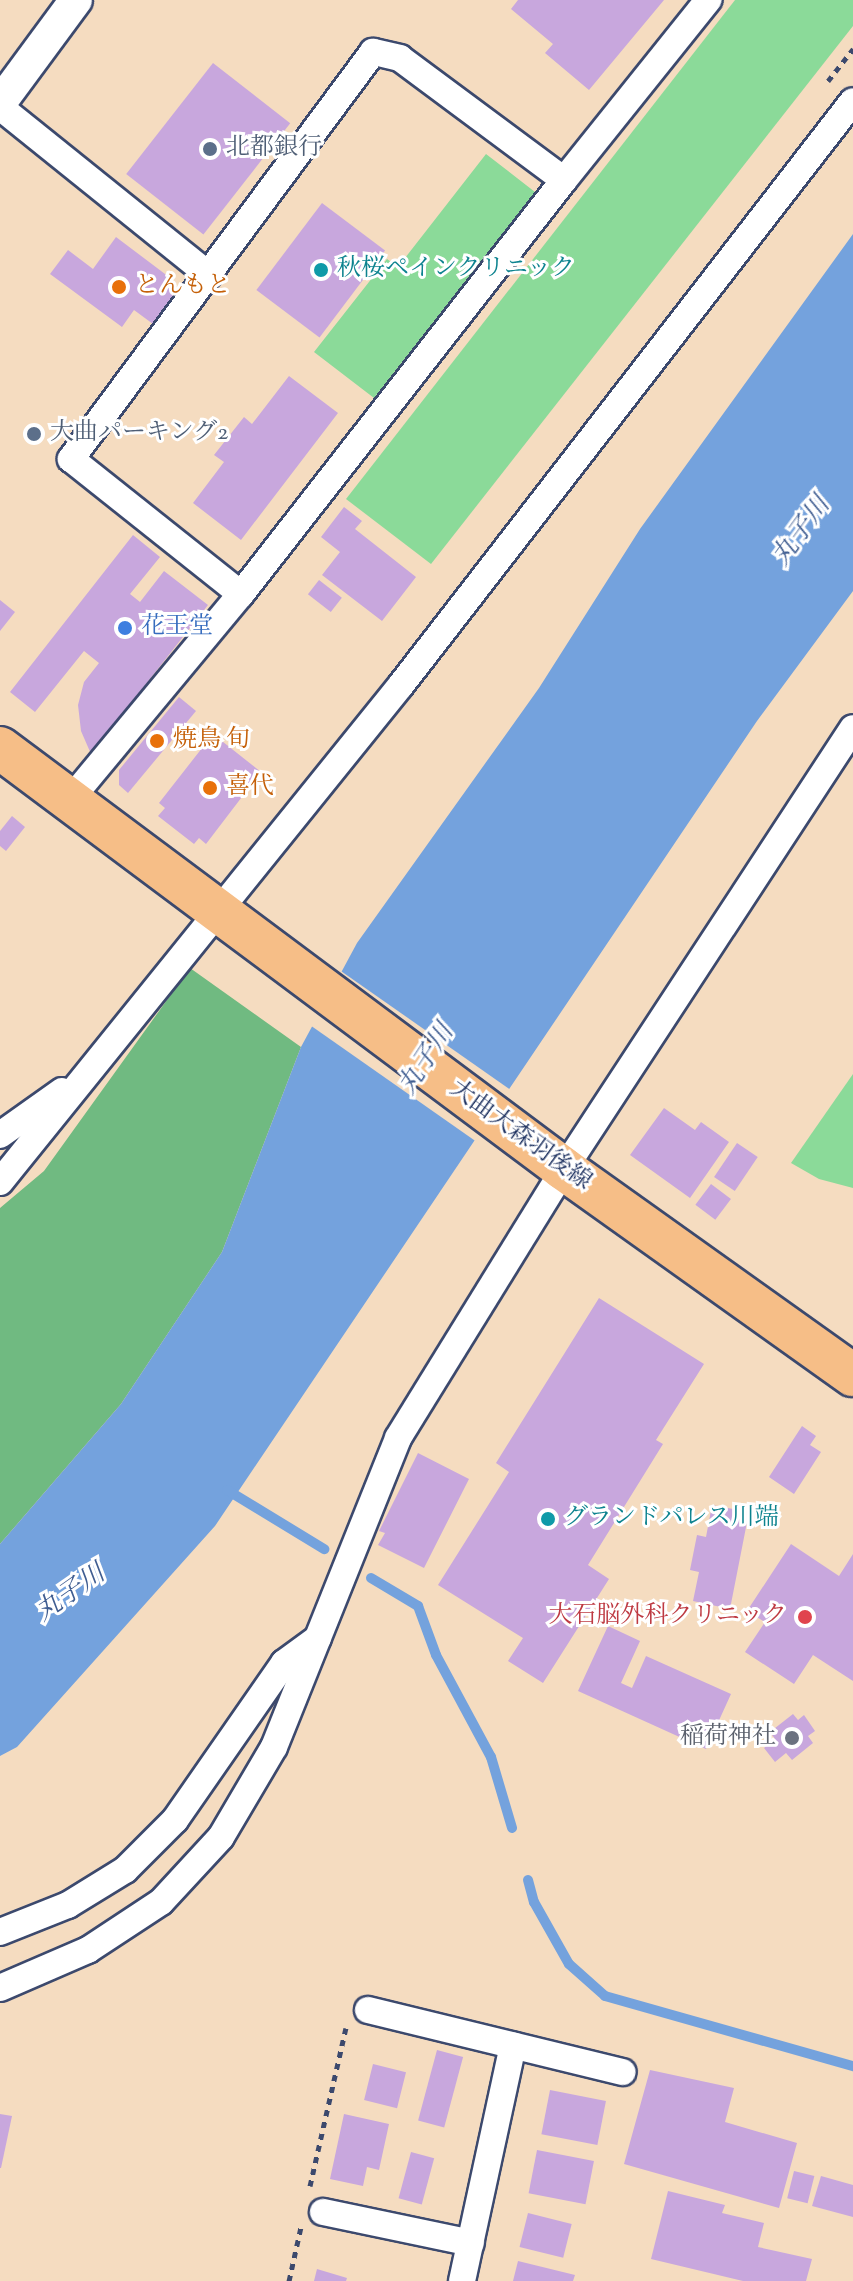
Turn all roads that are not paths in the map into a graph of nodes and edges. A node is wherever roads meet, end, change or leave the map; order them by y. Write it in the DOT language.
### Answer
graph roads {
  1 [pos="76,0"];
  2 [pos="708,0"];
  3 [pos="853,101"];
  4 [pos="0,105"];
  5 [pos="564,180"];
  6 [pos="209,275"];
  7 [pos="241,594"];
  8 [pos="853,728"];
  9 [pos="0,748"];
  10 [pos="69,801"];
  11 [pos="219,915"];
  12 [pos="79,1079"];
  13 [pos="0,1135"];
  14 [pos="564,1169"];
  15 [pos="0,1182"];
  16 [pos="853,1375"];
  17 [pos="318,1638"];
  18 [pos="0,1932"];
  19 [pos="0,1988"];
  20 [pos="358,2014"];
  21 [pos="513,2045"];
  22 [pos="623,2072"];
  23 [pos="313,2216"];
  24 [pos="471,2243"];
  25 [pos="462,2281"];
  1 -- 4 [label="street"];
  2 -- 5 [label="street"];
  3 -- 11 [label="street"];
  4 -- 6 [label="street"];
  5 -- 6 [label="street"];
  5 -- 7 [label="street"];
  6 -- 7 [label="street"];
  7 -- 10 [label="street"];
  8 -- 14 [label="street"];
  9 -- 10 [label="main road, 大曲大森羽後線"];
  10 -- 11 [label="main road, 大曲大森羽後線"];
  11 -- 12 [label="street"];
  11 -- 14 [label="main road, 大曲大森羽後線"];
  12 -- 13 [label="street"];
  12 -- 15 [label="street"];
  14 -- 16 [label="main road, 大曲大森羽後線"];
  14 -- 17 [label="street"];
  17 -- 18 [label="street"];
  17 -- 19 [label="street"];
  20 -- 21 [label="street"];
  21 -- 22 [label="street"];
  21 -- 24 [label="street"];
  23 -- 24 [label="street"];
  24 -- 25 [label="street"];
}
